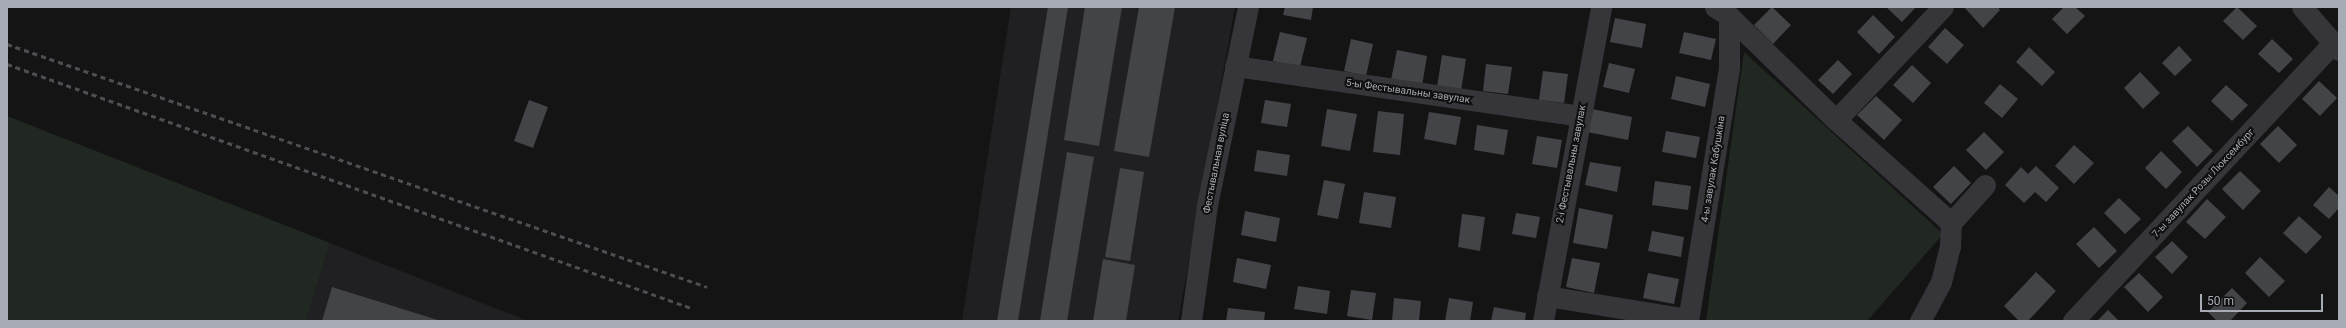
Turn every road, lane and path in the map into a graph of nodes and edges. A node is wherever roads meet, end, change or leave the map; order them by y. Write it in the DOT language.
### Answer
graph roads {
  1 [pos="1248,7"];
  2 [pos="1601,7"];
  3 [pos="1943,7"];
  4 [pos="2302,7"];
  5 [pos="1727,10"];
  6 [pos="2336,47"];
  7 [pos="1235,66"];
  8 [pos="1580,116"];
  9 [pos="1836,120"];
  10 [pos="1985,185"];
  11 [pos="1951,223"];
  12 [pos="1546,296"];
  13 [pos="1688,320"];
  14 [pos="1191,321"];
  15 [pos="1543,321"];
  16 [pos="1920,321"];
  17 [pos="2073,321"];
  1 -- 7 [label="street, Фестывальная вуліца"];
  2 -- 8 [label="street, 2-і Фестывальны завулак"];
  3 -- 9 [label="street"];
  4 -- 6 [label="street"];
  5 -- 9 [label="street"];
  5 -- 13 [label="street, 4-ы завулак Кабушкіна"];
  6 -- 17 [label="street, 7-ы завулак Розы Люксембург"];
  7 -- 8 [label="street, 5-ы Фестывальны завулак"];
  7 -- 14 [label="street, Фестывальная вуліца"];
  8 -- 12 [label="street, 2-і Фестывальны завулак"];
  9 -- 11 [label="street"];
  10 -- 11 [label="street"];
  11 -- 16 [label="street"];
  12 -- 13 [label="street"];
  12 -- 15 [label="street, 2-і Фестывальны завулак"];
}
